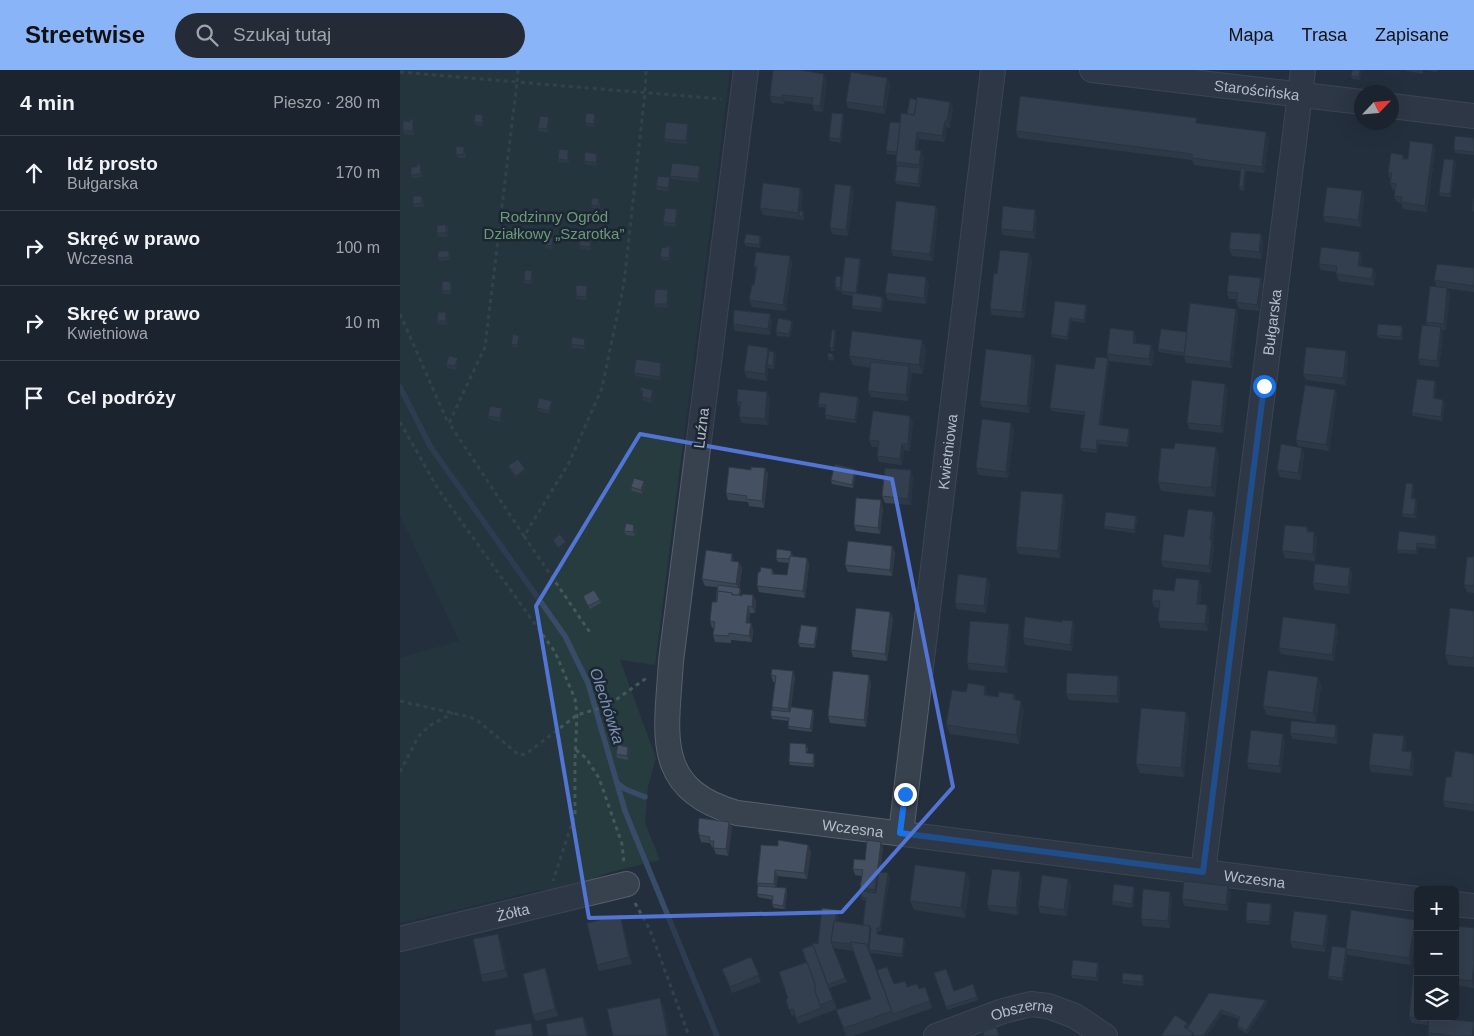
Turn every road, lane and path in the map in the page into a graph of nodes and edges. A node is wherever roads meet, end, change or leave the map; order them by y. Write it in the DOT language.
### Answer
graph roads {
  1 [pos="518,70"];
  2 [pos="646,70"];
  3 [pos="746,70"];
  4 [pos="993,70"];
  5 [pos="1092,70"];
  6 [pos="1303,70"];
  7 [pos="400,72"];
  8 [pos="518,82"];
  9 [pos="645,92"];
  10 [pos="1300,95"];
  11 [pos="742,101"];
  12 [pos="1354,101"];
  13 [pos="1399,107"];
  14 [pos="1474,116"];
  15 [pos="400,314"];
  16 [pos="400,422"];
  17 [pos="449,423"];
  18 [pos="524,536"];
  19 [pos="591,634"];
  20 [pos="671,661"];
  21 [pos="400,701"];
  22 [pos="454,713"];
  23 [pos="577,715"];
  24 [pos="400,772"];
  25 [pos="684,783"];
  26 [pos="900,833"];
  27 [pos="1203,872"];
  28 [pos="627,884"];
  29 [pos="1414,898"];
  30 [pos="546,903"];
  31 [pos="1459,904"];
  32 [pos="1474,906"];
  33 [pos="400,939"];
  34 [pos="936,1036"];
  35 [pos="1105,1036"];
  1 -- 8 [label="path"];
  2 -- 9 [label="path"];
  3 -- 11 [label="street, Luźna"];
  4 -- 26 [label="street, Kwietniowa"];
  5 -- 10 [label="street, Starościńska"];
  6 -- 10 [label="street, Bułgarska"];
  7 -- 8 [label="path"];
  8 -- 9 [label="path"];
  8 -- 17 [label="path"];
  9 -- 11 [label="path"];
  9 -- 18 [label="path"];
  10 -- 12 [label="street, Starościńska"];
  10 -- 27 [label="street, Bułgarska"];
  11 -- 20 [label="street, Luźna"];
  13 -- 14 [label="street"];
  15 -- 17 [label="path"];
  16 -- 23 [label="path"];
  17 -- 18 [label="path"];
  18 -- 19 [label="path"];
  20 -- 23 [label="path"];
  20 -- 25 [label="street, Luźna"];
  21 -- 22 [label="path"];
  22 -- 23 [label="path"];
  22 -- 24 [label="path"];
  23 -- 30 [label="path"];
  25 -- 26 [label="street, Wczesna"];
  26 -- 27 [label="street, Wczesna"];
  27 -- 29 [label="street, Wczesna"];
  28 -- 30 [label="street, Żółta"];
  30 -- 33 [label="street, Żółta"];
  31 -- 32 [label="street"];
  34 -- 35 [label="street, Obszerna"];
}
